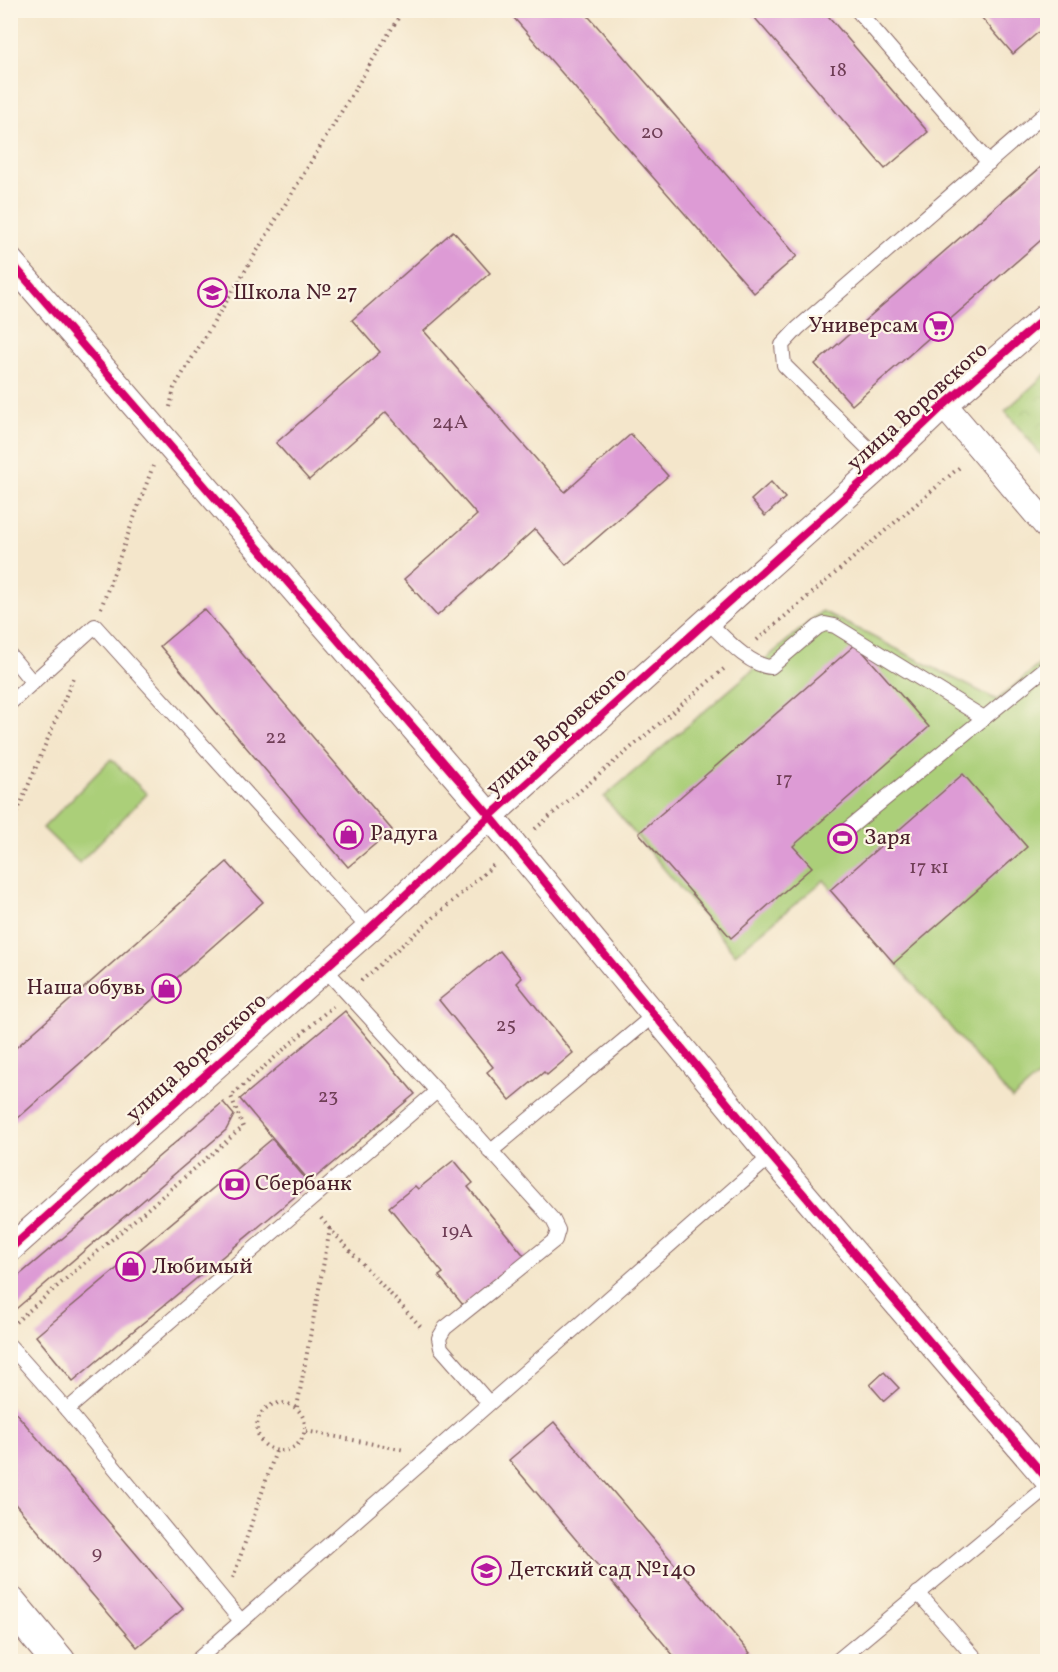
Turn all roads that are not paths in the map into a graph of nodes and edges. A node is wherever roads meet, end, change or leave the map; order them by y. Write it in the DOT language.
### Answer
graph roads {
  1 [pos="857,10"];
  2 [pos="1047,111"];
  3 [pos="989,163"];
  4 [pos="10,261"];
  5 [pos="1047,315"];
  6 [pos="944,405"];
  7 [pos="883,463"];
  8 [pos="1047,527"];
  9 [pos="707,621"];
  10 [pos="10,655"];
  11 [pos="1047,666"];
  12 [pos="33,683"];
  13 [pos="10,703"];
  14 [pos="984,718"];
  15 [pos="490,816"];
  16 [pos="838,837"];
  17 [pos="369,929"];
  18 [pos="325,969"];
  19 [pos="654,1015"];
  20 [pos="436,1091"];
  21 [pos="490,1152"];
  22 [pos="771,1156"];
  23 [pos="10,1249"];
  24 [pos="10,1346"];
  25 [pos="489,1403"];
  26 [pos="67,1410"];
  27 [pos="1047,1480"];
  28 [pos="1047,1486"];
  29 [pos="918,1593"];
  30 [pos="10,1604"];
  31 [pos="241,1621"];
  32 [pos="59,1662"];
  33 [pos="195,1662"];
  34 [pos="836,1662"];
  35 [pos="979,1662"];
  1 -- 3 [label="lane"];
  2 -- 3 [label="lane"];
  3 -- 7 [label="lane"];
  4 -- 15 [label="street"];
  5 -- 6 [label="street, улица Воровского"];
  6 -- 7 [label="street, улица Воровского"];
  6 -- 8 [label="street"];
  7 -- 9 [label="street, улица Воровского"];
  9 -- 14 [label="lane"];
  9 -- 15 [label="street, улица Воровского"];
  10 -- 12 [label="lane"];
  11 -- 14 [label="lane"];
  12 -- 13 [label="lane"];
  12 -- 17 [label="lane"];
  14 -- 16 [label="lane"];
  15 -- 17 [label="street, улица Воровского"];
  15 -- 19 [label="street"];
  17 -- 18 [label="street, улица Воровского"];
  18 -- 20 [label="lane"];
  18 -- 23 [label="street, улица Воровского"];
  19 -- 21 [label="lane"];
  19 -- 22 [label="street"];
  20 -- 21 [label="lane"];
  20 -- 26 [label="lane"];
  21 -- 25 [label="lane"];
  22 -- 25 [label="lane"];
  22 -- 27 [label="street"];
  24 -- 26 [label="lane"];
  25 -- 31 [label="lane"];
  26 -- 31 [label="lane"];
  28 -- 29 [label="lane"];
  29 -- 34 [label="lane"];
  29 -- 35 [label="lane"];
  30 -- 32 [label="street"];
  31 -- 33 [label="lane"];
}
